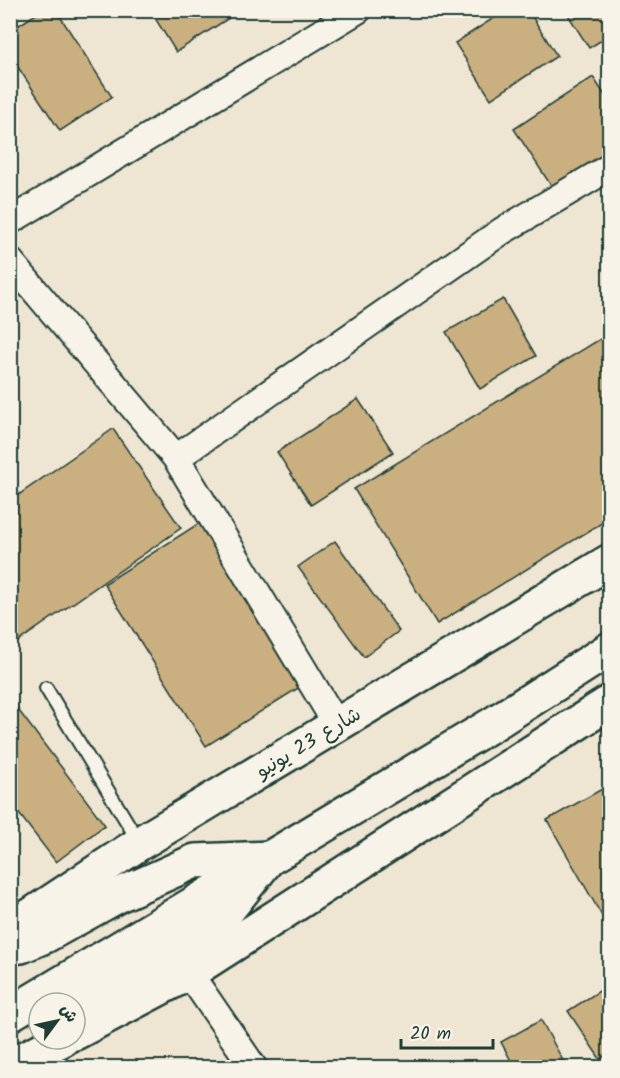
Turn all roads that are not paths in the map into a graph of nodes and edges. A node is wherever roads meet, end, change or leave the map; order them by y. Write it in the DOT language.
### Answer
graph roads {
  1 [pos="358,10"];
  2 [pos="609,167"];
  3 [pos="10,221"];
  4 [pos="10,261"];
  5 [pos="176,458"];
  6 [pos="609,561"];
  7 [pos="609,649"];
  8 [pos="46,688"];
  9 [pos="609,702"];
  10 [pos="337,725"];
  11 [pos="140,843"];
  12 [pos="269,858"];
  13 [pos="10,929"];
  14 [pos="10,946"];
  15 [pos="189,973"];
  16 [pos="87,997"];
  17 [pos="10,1014"];
  18 [pos="87,1027"];
  19 [pos="254,1068"];
  1 -- 3 [label="street"];
  2 -- 5 [label="street"];
  4 -- 5 [label="street"];
  5 -- 10 [label="street"];
  6 -- 10 [label="street, شارع 23 يونيو"];
  7 -- 12 [label="street"];
  8 -- 11 [label="lane"];
  9 -- 15 [label="street"];
  10 -- 11 [label="street, شارع 23 يونيو"];
  11 -- 13 [label="street, شارع 23 يونيو"];
  12 -- 14 [label="street"];
  12 -- 16 [label="street"];
  12 -- 17 [label="street"];
  15 -- 18 [label="street"];
  15 -- 19 [label="street"];
}
